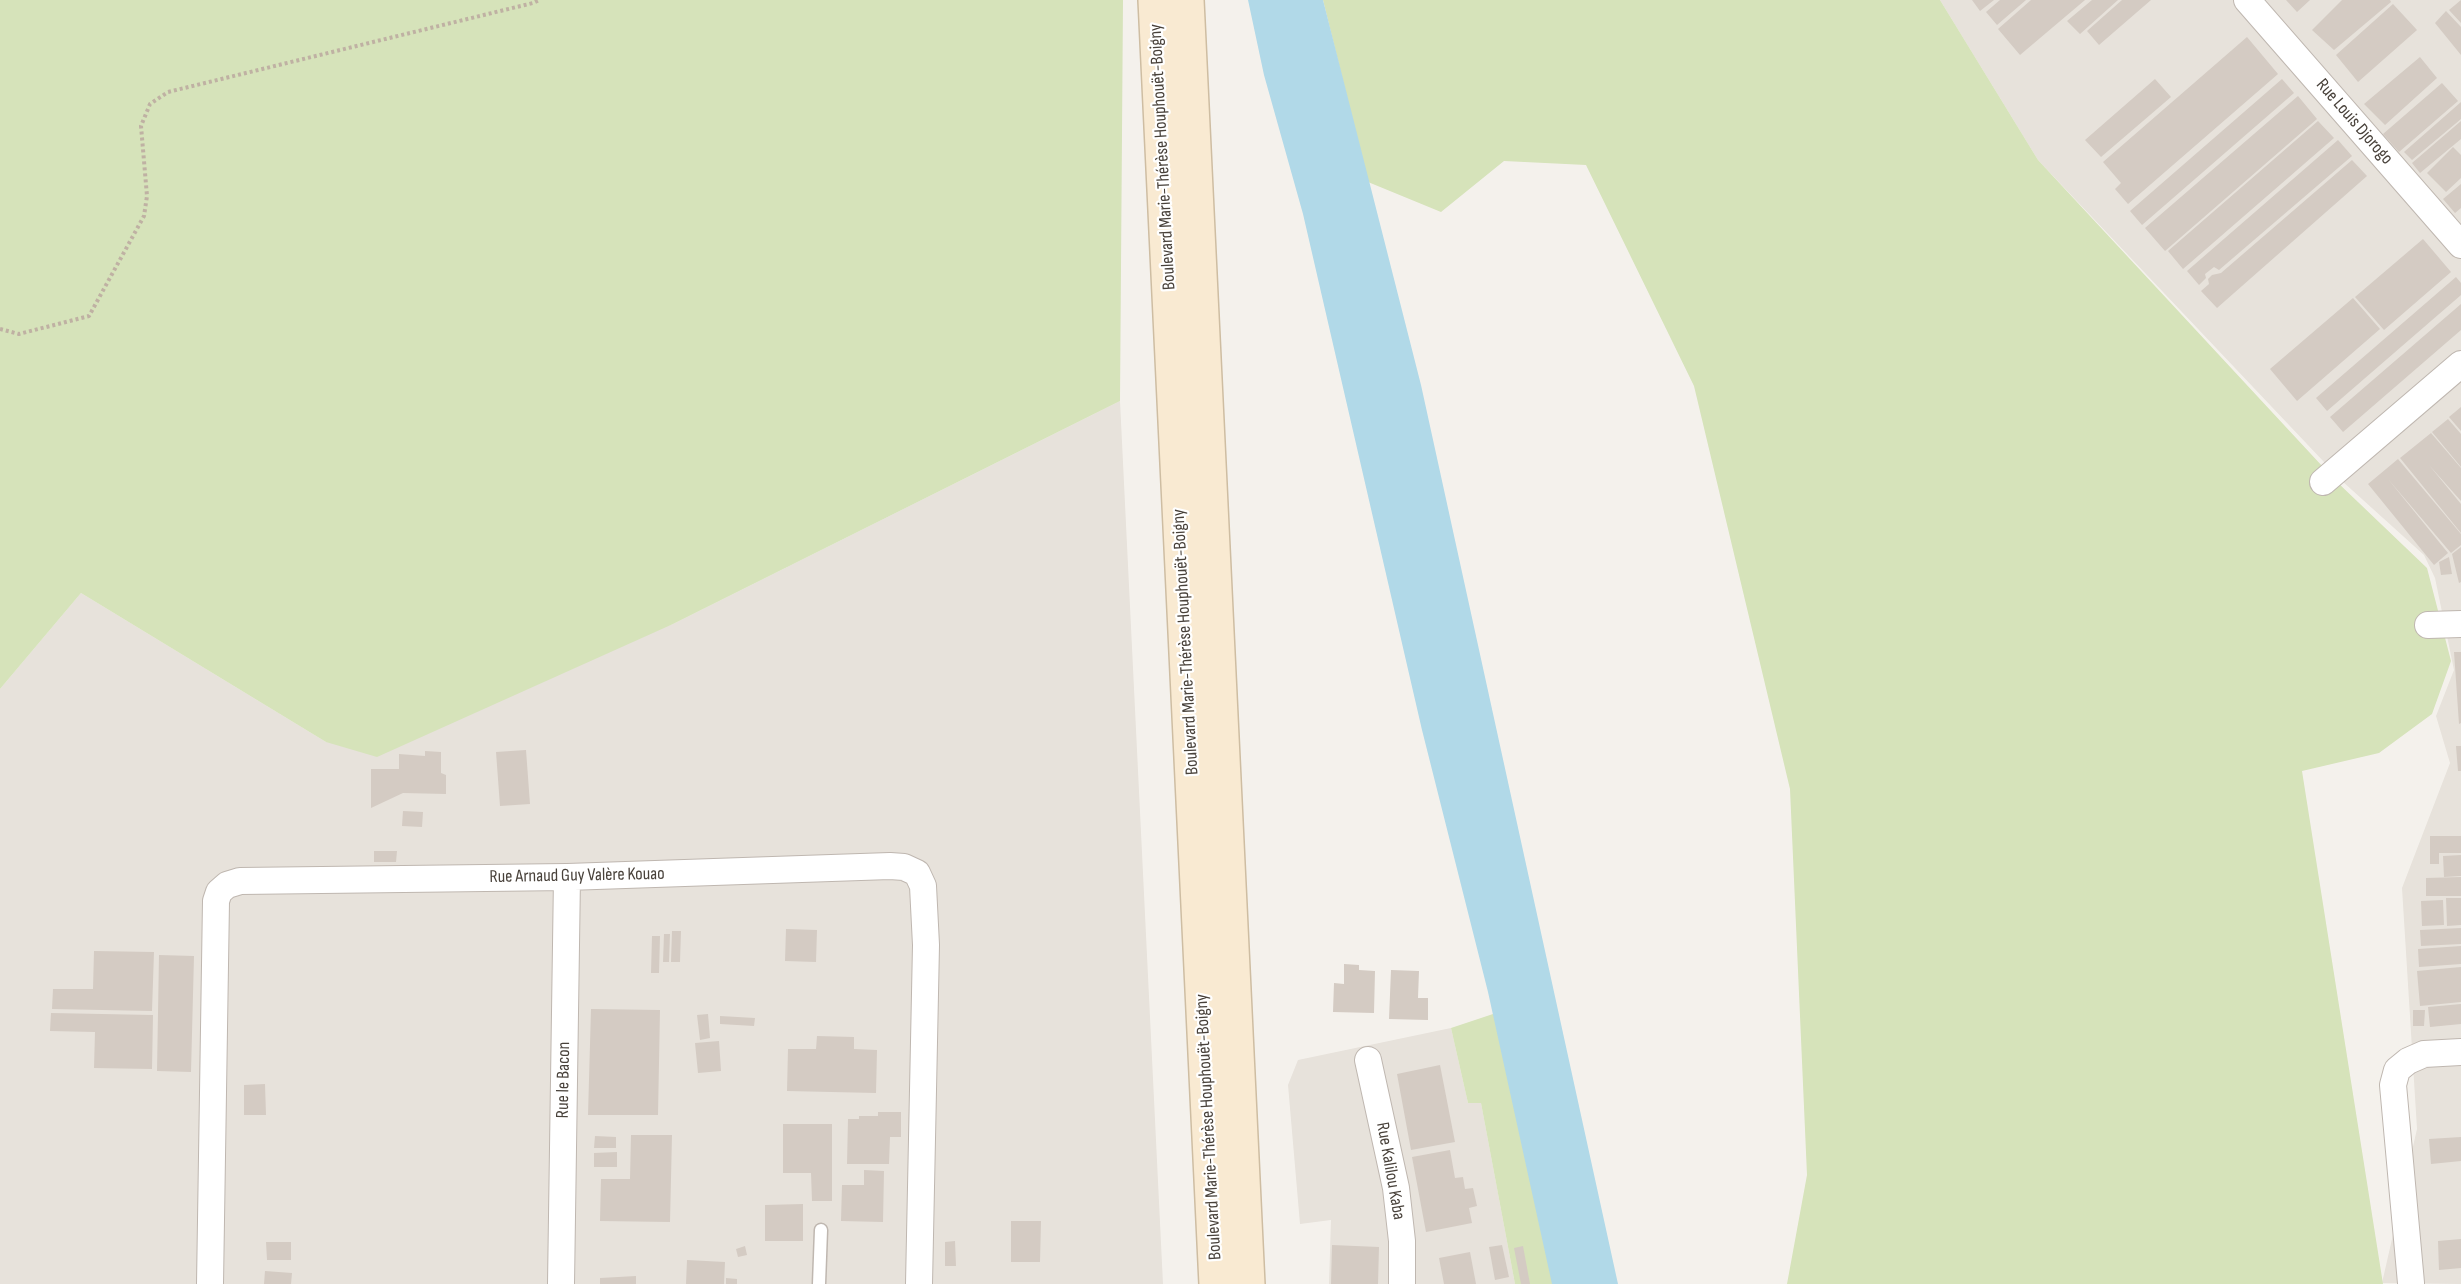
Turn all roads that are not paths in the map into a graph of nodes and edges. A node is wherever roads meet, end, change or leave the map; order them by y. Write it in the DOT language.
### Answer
graph roads {
  1 [pos="1155,0"];
  2 [pos="1187,0"];
  3 [pos="2247,0"];
  4 [pos="2461,245"];
  5 [pos="2461,364"];
  6 [pos="2323,482"];
  7 [pos="2461,624"];
  8 [pos="2428,625"];
  9 [pos="567,877"];
  10 [pos="2461,1052"];
  11 [pos="1368,1060"];
  12 [pos="1212,1195"];
  13 [pos="821,1230"];
  14 [pos="2411,1283"];
  15 [pos="210,1284"];
  16 [pos="561,1284"];
  17 [pos="819,1284"];
  18 [pos="919,1284"];
  19 [pos="1195,1284"];
  20 [pos="1216,1284"];
  21 [pos="1248,1284"];
  22 [pos="1402,1284"];
  1 -- 12 [label="main road, Boulevard Marie-Thérèse Houphouët-Boigny"];
  2 -- 21 [label="main road, Boulevard Marie-Thérèse Houphouët-Boigny"];
  3 -- 4 [label="street, Rue Louis Djorogo"];
  5 -- 6 [label="street"];
  7 -- 8 [label="street"];
  9 -- 15 [label="street, Rue Arnaud Guy Valère Kouao"];
  9 -- 16 [label="street, Rue le Bacon"];
  9 -- 18 [label="street, Rue Arnaud Guy Valère Kouao"];
  10 -- 14 [label="street"];
  11 -- 22 [label="street, Rue Kalilou Kaba"];
  12 -- 19 [label="main road"];
  12 -- 20 [label="main road, Boulevard Marie-Thérèse Houphouët-Boigny"];
  13 -- 17 [label="lane"];
}
